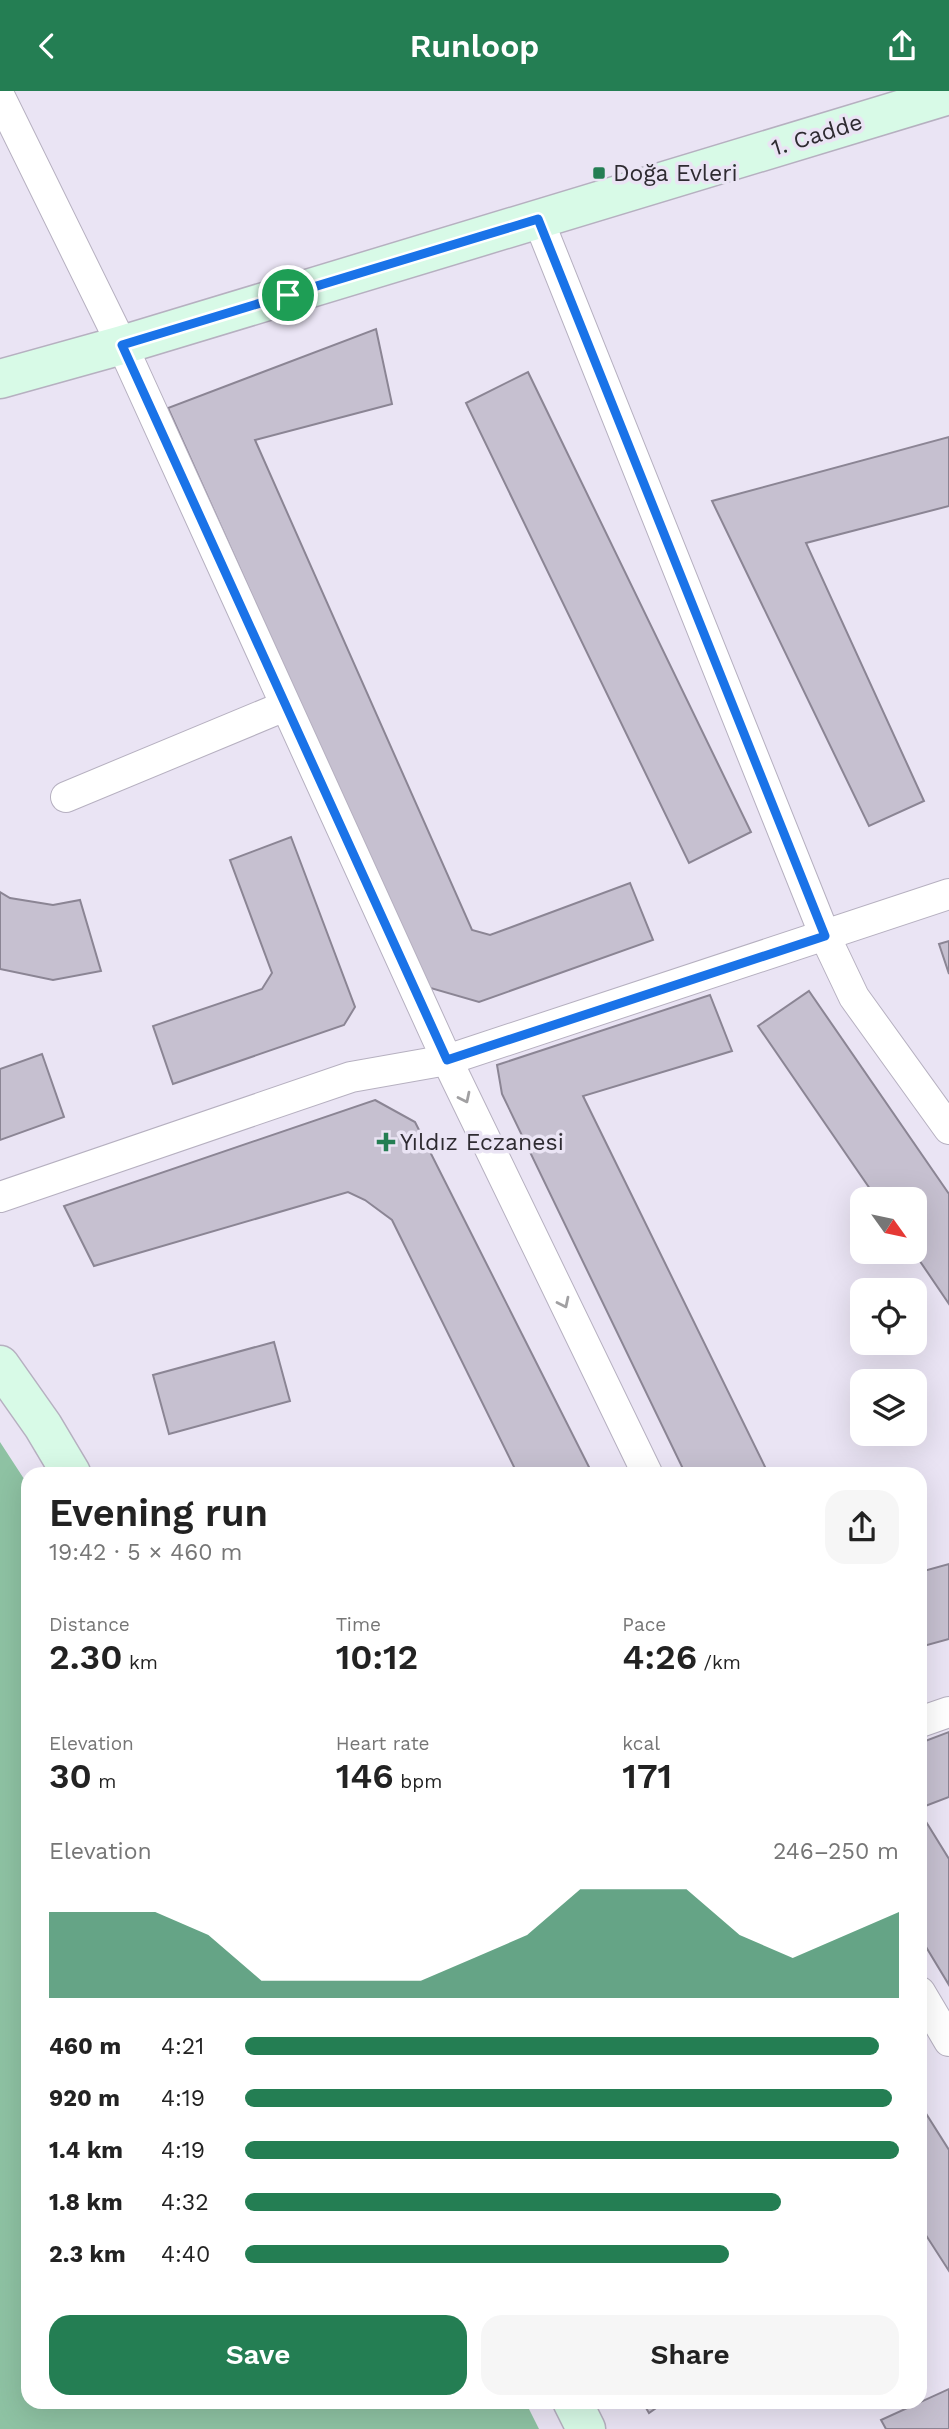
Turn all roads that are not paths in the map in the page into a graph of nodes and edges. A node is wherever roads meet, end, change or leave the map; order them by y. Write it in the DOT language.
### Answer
graph roads {
  1 [pos="949,95"];
  2 [pos="0,97"];
  3 [pos="538,219"];
  4 [pos="122,345"];
  5 [pos="0,379"];
  6 [pos="285,706"];
  7 [pos="65,797"];
  8 [pos="949,894"];
  9 [pos="825,936"];
  10 [pos="447,1060"];
  11 [pos="949,1129"];
  12 [pos="0,1197"];
  13 [pos="0,1365"];
  14 [pos="67,1467"];
  15 [pos="645,1467"];
  16 [pos="949,1712"];
  17 [pos="927,1720"];
  18 [pos="927,2004"];
  19 [pos="949,2041"];
  20 [pos="576,2409"];
  21 [pos="586,2429"];
  1 -- 3 [label="street, 1. Cadde"];
  2 -- 4 [label="street"];
  3 -- 4 [label="street, 1. Cadde"];
  3 -- 9 [label="street"];
  4 -- 5 [label="street, 1. Cadde"];
  4 -- 6 [label="street"];
  6 -- 7 [label="street"];
  6 -- 10 [label="street"];
  8 -- 9 [label="street"];
  9 -- 10 [label="street"];
  9 -- 11 [label="street"];
  10 -- 12 [label="street"];
  10 -- 15 [label="street, one-way"];
  13 -- 14 [label="street"];
  16 -- 17 [label="street"];
  18 -- 19 [label="street"];
  20 -- 21 [label="street"];
}
